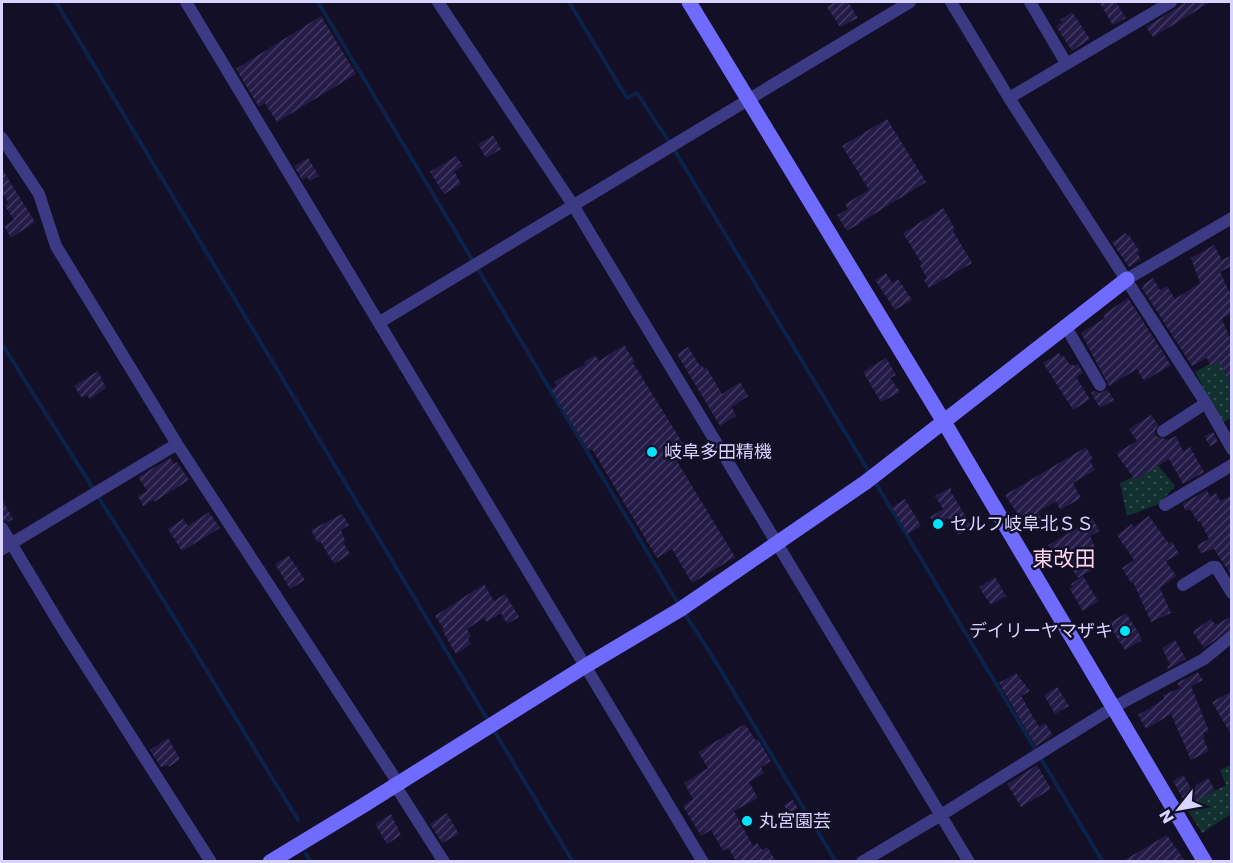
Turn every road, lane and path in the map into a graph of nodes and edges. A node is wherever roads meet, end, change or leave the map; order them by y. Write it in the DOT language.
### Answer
graph roads {
  1 [pos="186,2"];
  2 [pos="438,2"];
  3 [pos="689,2"];
  4 [pos="910,2"];
  5 [pos="951,2"];
  6 [pos="1030,2"];
  7 [pos="1171,2"];
  8 [pos="1066,63"];
  9 [pos="1009,98"];
  10 [pos="748,99"];
  11 [pos="2,138"];
  12 [pos="573,205"];
  13 [pos="1232,218"];
  14 [pos="1127,279"];
  15 [pos="380,322"];
  16 [pos="1066,327"];
  17 [pos="1100,385"];
  18 [pos="1206,403"];
  19 [pos="944,422"];
  20 [pos="1163,431"];
  21 [pos="177,444"];
  22 [pos="1232,449"];
  23 [pos="1232,465"];
  24 [pos="1165,505"];
  25 [pos="2,528"];
  26 [pos="777,542"];
  27 [pos="6,546"];
  28 [pos="1183,585"];
  29 [pos="1232,593"];
  30 [pos="1232,636"];
  31 [pos="587,665"];
  32 [pos="1114,707"];
  33 [pos="396,784"];
  34 [pos="940,815"];
  35 [pos="211,861"];
  36 [pos="270,861"];
  37 [pos="444,861"];
  38 [pos="703,861"];
  39 [pos="862,861"];
  40 [pos="969,861"];
  41 [pos="1205,861"];
  1 -- 15 [label="street"];
  2 -- 12 [label="street"];
  3 -- 10 [label="street"];
  4 -- 10 [label="street"];
  5 -- 9 [label="street"];
  6 -- 8 [label="street"];
  7 -- 8 [label="street"];
  8 -- 9 [label="street"];
  9 -- 14 [label="street"];
  10 -- 12 [label="street"];
  10 -- 19 [label="street"];
  11 -- 21 [label="street"];
  12 -- 15 [label="street"];
  12 -- 26 [label="street"];
  13 -- 14 [label="street"];
  14 -- 16 [label="street"];
  14 -- 18 [label="street"];
  15 -- 31 [label="street"];
  16 -- 17 [label="street"];
  16 -- 19 [label="street"];
  18 -- 20 [label="street"];
  18 -- 22 [label="street"];
  19 -- 26 [label="street"];
  19 -- 32 [label="street"];
  21 -- 27 [label="street"];
  21 -- 33 [label="street"];
  23 -- 24 [label="street"];
  25 -- 27 [label="street"];
  26 -- 31 [label="street"];
  26 -- 34 [label="street"];
  27 -- 35 [label="street"];
  28 -- 29 [label="street"];
  30 -- 32 [label="street"];
  31 -- 33 [label="street"];
  31 -- 38 [label="street"];
  32 -- 34 [label="street"];
  32 -- 41 [label="street"];
  33 -- 36 [label="street"];
  33 -- 37 [label="street"];
  34 -- 39 [label="street"];
  34 -- 40 [label="street"];
}
